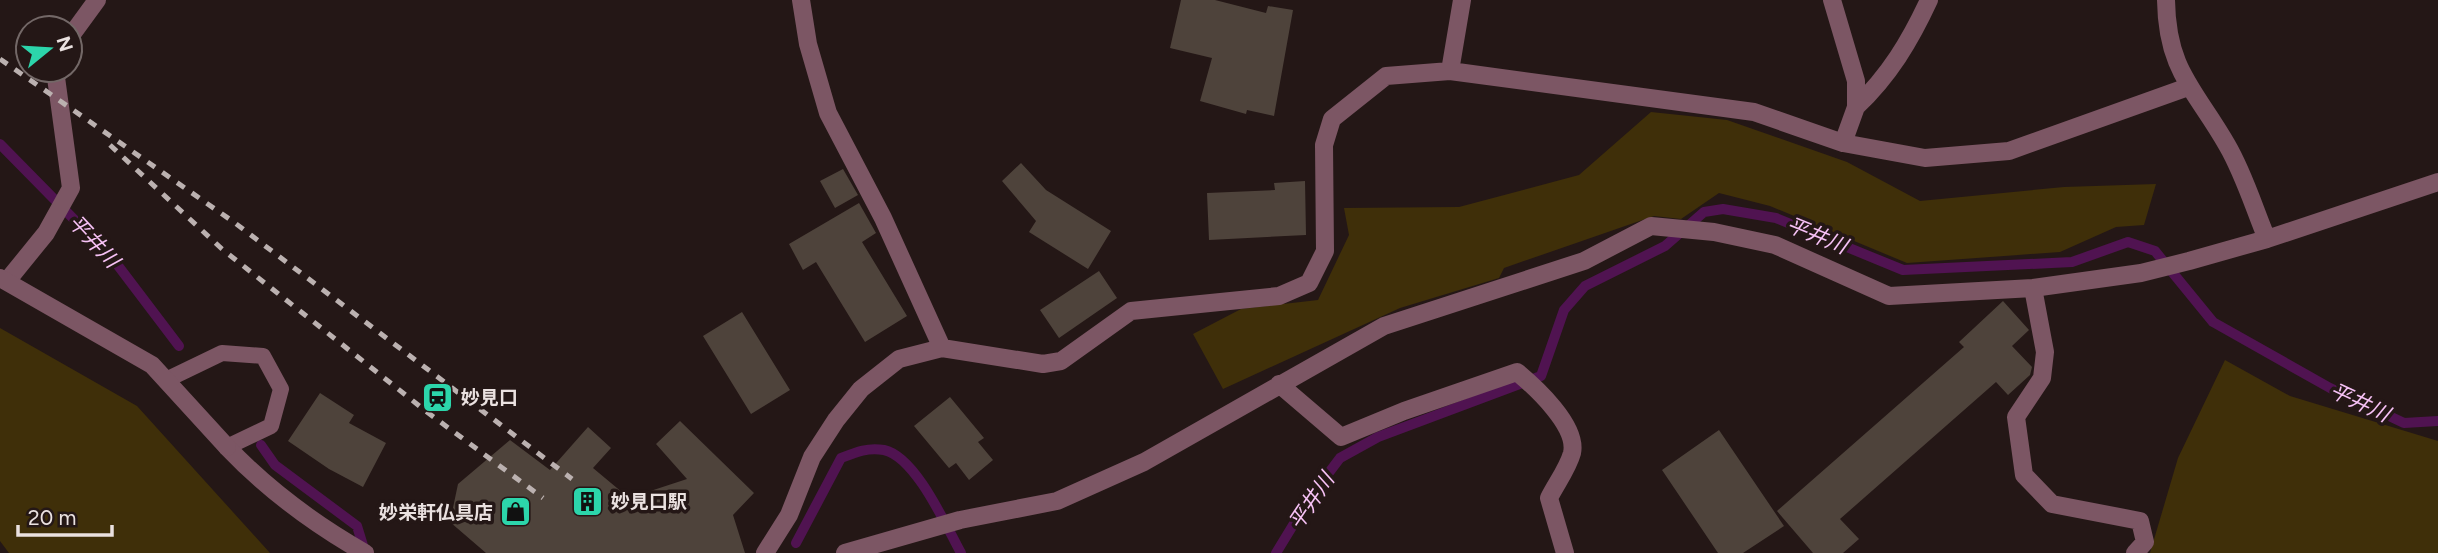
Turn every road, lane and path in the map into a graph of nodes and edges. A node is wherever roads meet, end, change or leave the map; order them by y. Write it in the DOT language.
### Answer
graph roads {
  1 [pos="97,0"];
  2 [pos="801,0"];
  3 [pos="1462,0"];
  4 [pos="1832,0"];
  5 [pos="1929,0"];
  6 [pos="2166,0"];
  7 [pos="84,18"];
  8 [pos="1450,71"];
  9 [pos="56,84"];
  10 [pos="2188,87"];
  11 [pos="1856,107"];
  12 [pos="1843,144"];
  13 [pos="2438,182"];
  14 [pos="2267,239"];
  15 [pos="4,279"];
  16 [pos="2033,288"];
  17 [pos="942,348"];
  18 [pos="166,380"];
  19 [pos="1279,384"];
  20 [pos="227,447"];
  21 [pos="365,553"];
  22 [pos="765,553"];
  23 [pos="845,553"];
  24 [pos="1565,553"];
  25 [pos="2135,553"];
  1 -- 7 [label="street"];
  2 -- 17 [label="street"];
  3 -- 8 [label="street"];
  4 -- 11 [label="street"];
  5 -- 11 [label="street"];
  6 -- 10 [label="street"];
  8 -- 12 [label="street"];
  8 -- 17 [label="street"];
  9 -- 15 [label="street"];
  10 -- 12 [label="street"];
  10 -- 14 [label="street"];
  11 -- 12 [label="street"];
  13 -- 14 [label="street"];
  14 -- 16 [label="street"];
  15 -- 18 [label="street"];
  16 -- 19 [label="street"];
  16 -- 25 [label="street"];
  17 -- 22 [label="street"];
  18 -- 20 [label="street"];
  18 -- 20 [label="lane"];
  19 -- 23 [label="street"];
  19 -- 24 [label="street"];
  20 -- 21 [label="street"];
}
